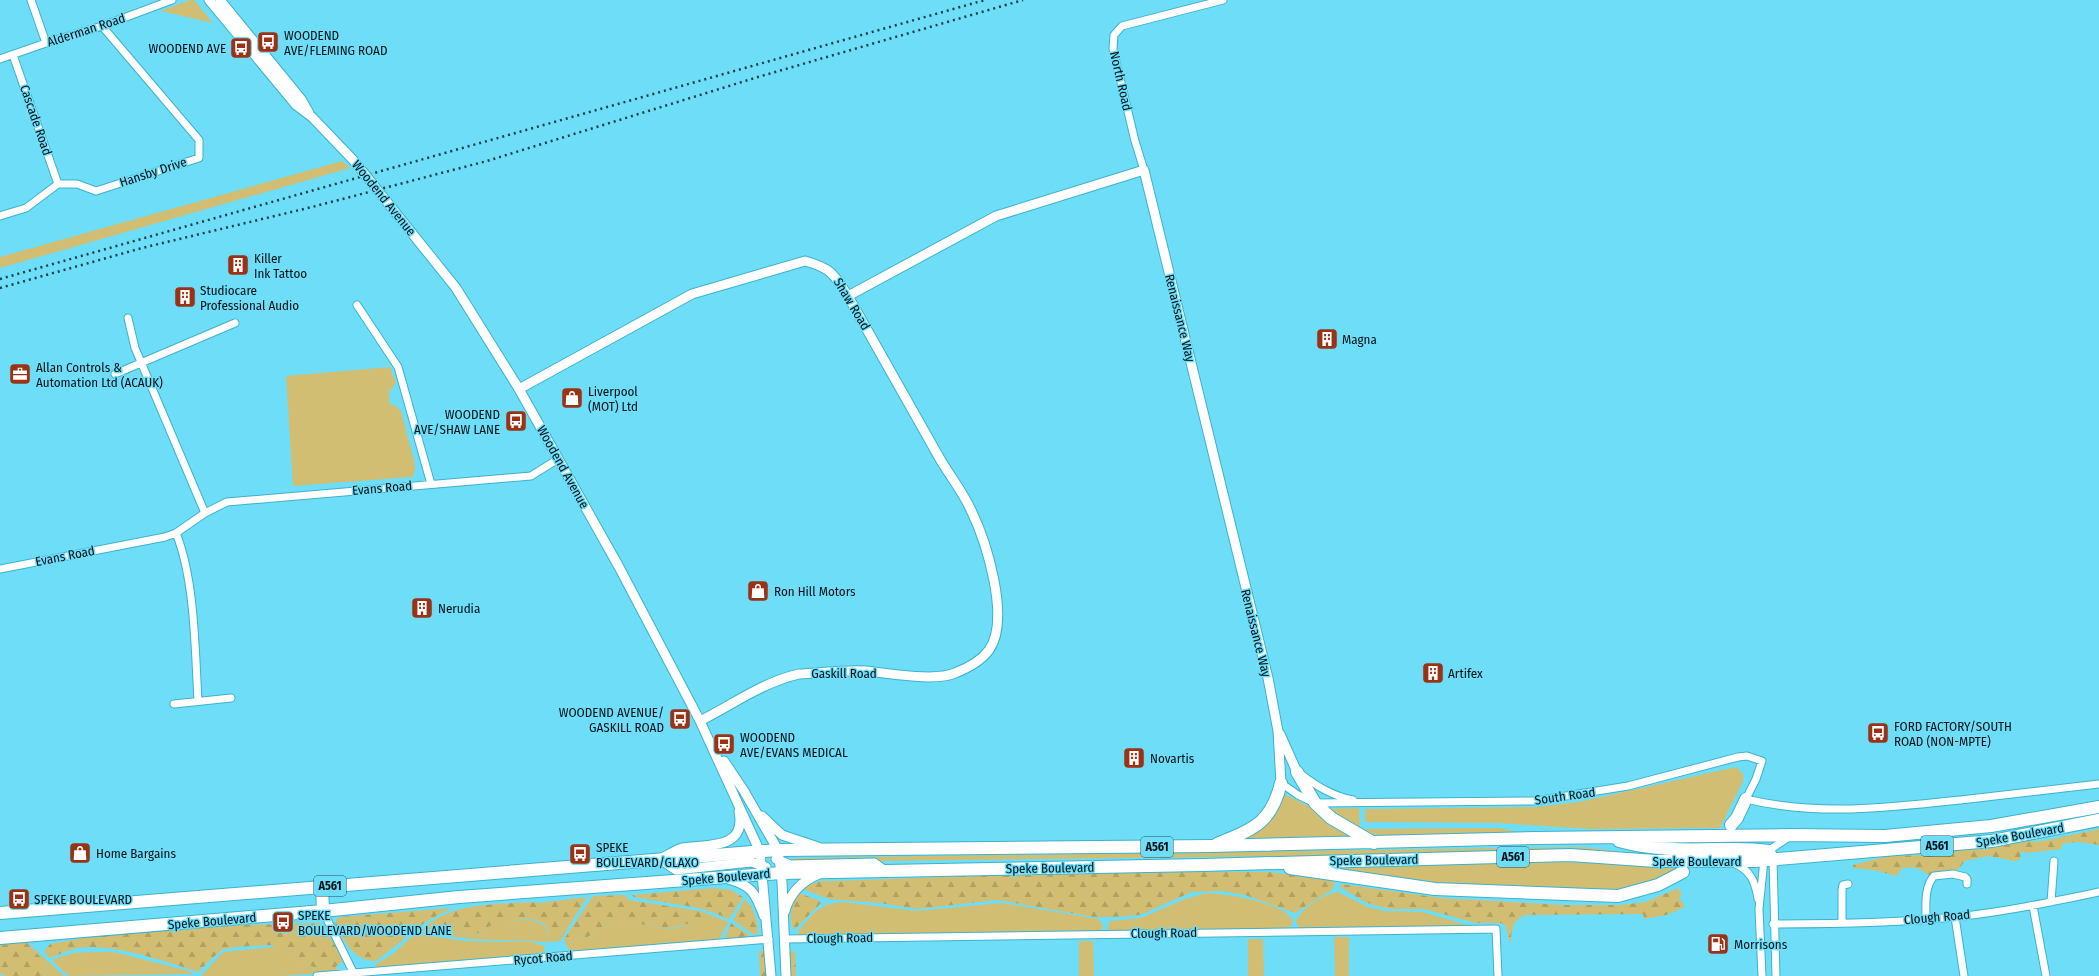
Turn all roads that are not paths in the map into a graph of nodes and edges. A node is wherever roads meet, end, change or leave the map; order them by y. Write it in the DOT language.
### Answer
graph roads {
  1 [pos="31,0"];
  2 [pos="172,0"];
  3 [pos="209,0"];
  4 [pos="220,0"];
  5 [pos="1223,0"];
  6 [pos="102,26"];
  7 [pos="46,43"];
  8 [pos="13,55"];
  9 [pos="0,59"];
  10 [pos="312,117"];
  11 [pos="1144,170"];
  12 [pos="58,184"];
  13 [pos="0,216"];
  14 [pos="848,296"];
  15 [pos="358,304"];
  16 [pos="128,318"];
  17 [pos="235,323"];
  18 [pos="142,362"];
  19 [pos="115,374"];
  20 [pos="519,388"];
  21 [pos="558,459"];
  22 [pos="431,484"];
  23 [pos="205,513"];
  24 [pos="176,533"];
  25 [pos="0,569"];
  26 [pos="990,649"];
  27 [pos="231,698"];
  28 [pos="198,701"];
  29 [pos="174,704"];
  30 [pos="700,721"];
  31 [pos="1278,731"];
  32 [pos="710,742"];
  33 [pos="1297,772"];
  34 [pos="1280,783"];
  35 [pos="2099,784"];
  36 [pos="744,791"];
  37 [pos="1746,799"];
  38 [pos="1363,801"];
  39 [pos="737,802"];
  40 [pos="1315,803"];
  41 [pos="2099,807"];
  42 [pos="2099,820"];
  43 [pos="1731,825"];
  44 [pos="1791,835"];
  45 [pos="1604,838"];
  46 [pos="1374,843"];
  47 [pos="1210,846"];
  48 [pos="831,850"];
  49 [pos="760,852"];
  50 [pos="779,855"];
  51 [pos="1768,857"];
  52 [pos="660,860"];
  53 [pos="1730,861"];
  54 [pos="2054,861"];
  55 [pos="1262,863"];
  56 [pos="762,870"];
  57 [pos="885,871"];
  58 [pos="824,872"];
  59 [pos="1683,872"];
  60 [pos="781,873"];
  61 [pos="721,878"];
  62 [pos="1848,884"];
  63 [pos="1967,884"];
  64 [pos="322,887"];
  65 [pos="2099,892"];
  66 [pos="2051,902"];
  67 [pos="2033,906"];
  68 [pos="1759,909"];
  69 [pos="323,911"];
  70 [pos="0,913"];
  71 [pos="784,916"];
  72 [pos="1955,917"];
  73 [pos="1926,919"];
  74 [pos="1842,923"];
  75 [pos="1774,924"];
  76 [pos="768,929"];
  77 [pos="0,938"];
  78 [pos="769,939"];
  79 [pos="785,939"];
  80 [pos="355,974"];
  81 [pos="317,976"];
  82 [pos="772,976"];
  83 [pos="786,976"];
  84 [pos="1498,976"];
  85 [pos="1762,976"];
  86 [pos="1776,976"];
  87 [pos="1964,976"];
  88 [pos="2046,976"];
  1 -- 7 [label="street"];
  2 -- 6 [label="street, Alderman Road"];
  3 -- 10 [label="street, Woodend Avenue"];
  4 -- 10 [label="street, Woodend Avenue"];
  5 -- 11 [label="street, North Road"];
  6 -- 7 [label="street, Alderman Road"];
  6 -- 12 [label="street, Hansby Drive"];
  7 -- 8 [label="street, Alderman Road"];
  8 -- 9 [label="street, Alderman Road"];
  8 -- 12 [label="street, Cascade Road"];
  10 -- 20 [label="street, Woodend Avenue, bridge"];
  11 -- 14 [label="street"];
  11 -- 31 [label="street, Renaissance Way"];
  12 -- 13 [label="street"];
  14 -- 20 [label="street, Shaw Road"];
  14 -- 26 [label="street, Shaw Road"];
  15 -- 22 [label="street"];
  16 -- 18 [label="street"];
  17 -- 18 [label="street"];
  18 -- 19 [label="street"];
  18 -- 23 [label="street"];
  20 -- 21 [label="street, Woodend Avenue"];
  21 -- 22 [label="street, Evans Road"];
  21 -- 30 [label="street, Woodend Avenue"];
  22 -- 23 [label="street, Evans Road"];
  23 -- 24 [label="street, Evans Road"];
  24 -- 25 [label="street, Evans Road"];
  24 -- 28 [label="street"];
  26 -- 30 [label="street, Gaskill Road"];
  27 -- 28 [label="street"];
  28 -- 29 [label="street"];
  30 -- 32 [label="street, Woodend Avenue"];
  31 -- 33 [label="street, South Road"];
  31 -- 34 [label="street, Renaissance Way"];
  32 -- 36 [label="street, Woodend Avenue"];
  32 -- 39 [label="street, Woodend Avenue"];
  33 -- 38 [label="street, South Road"];
  33 -- 40 [label="highway"];
  34 -- 40 [label="street, South Road"];
  34 -- 47 [label="highway"];
  35 -- 37 [label="street"];
  36 -- 48 [label="street"];
  36 -- 50 [label="street, Woodend Avenue"];
  37 -- 38 [label="street, South Road"];
  37 -- 43 [label="highway"];
  38 -- 40 [label="street, South Road"];
  39 -- 49 [label="street, Woodend Avenue"];
  39 -- 52 [label="street"];
  40 -- 46 [label="highway"];
  41 -- 44 [label="highway, Speke Boulevard / A561"];
  42 -- 51 [label="highway, Speke Boulevard / A561"];
  44 -- 45 [label="highway, Speke Boulevard / A561"];
  44 -- 51 [label="street"];
  45 -- 46 [label="highway, Speke Boulevard / A561"];
  45 -- 51 [label="highway, A561"];
  46 -- 47 [label="highway, Speke Boulevard / A561"];
  47 -- 48 [label="highway, Speke Boulevard / A561"];
  48 -- 50 [label="highway, Speke Boulevard / A561"];
  49 -- 50 [label="highway, Speke Boulevard / A561"];
  49 -- 52 [label="highway, Speke Boulevard / A561"];
  49 -- 56 [label="street, Woodend Avenue"];
  50 -- 57 [label="street, A561"];
  50 -- 60 [label="street"];
  51 -- 53 [label="highway, Speke Boulevard / A561"];
  51 -- 68 [label="street"];
  51 -- 75 [label="street"];
  52 -- 56 [label="street, A561"];
  52 -- 64 [label="highway, Speke Boulevard / A561"];
  53 -- 55 [label="highway, Speke Boulevard / A561"];
  53 -- 68 [label="street"];
  54 -- 66 [label="street"];
  55 -- 57 [label="highway, Speke Boulevard / A561"];
  55 -- 59 [label="highway"];
  56 -- 60 [label="highway, Speke Boulevard / A561"];
  56 -- 61 [label="highway, Speke Boulevard / A561"];
  56 -- 76 [label="street, Woodend Avenue"];
  57 -- 58 [label="highway, Speke Boulevard / A561"];
  58 -- 60 [label="highway, Speke Boulevard / A561"];
  58 -- 71 [label="street"];
  60 -- 71 [label="street"];
  61 -- 69 [label="highway, Speke Boulevard / A561"];
  61 -- 76 [label="street"];
  62 -- 74 [label="street"];
  63 -- 73 [label="street"];
  64 -- 69 [label="highway, A561"];
  64 -- 70 [label="highway, Speke Boulevard / A561"];
  65 -- 66 [label="street, Clough Road"];
  66 -- 67 [label="street, Clough Road"];
  67 -- 72 [label="street, Clough Road"];
  67 -- 88 [label="street"];
  68 -- 85 [label="street"];
  69 -- 77 [label="highway, Speke Boulevard / A561"];
  69 -- 80 [label="street"];
  71 -- 79 [label="street"];
  72 -- 73 [label="street, Clough Road"];
  72 -- 87 [label="street"];
  73 -- 74 [label="street, Clough Road"];
  74 -- 75 [label="street, Clough Road"];
  75 -- 86 [label="street"];
  76 -- 78 [label="street, Woodend Avenue"];
  78 -- 80 [label="street, Rycot Road"];
  78 -- 82 [label="street, Woodend Avenue"];
  79 -- 83 [label="street"];
  79 -- 84 [label="street, Clough Road"];
  80 -- 81 [label="street, Rycot Road"];
}
